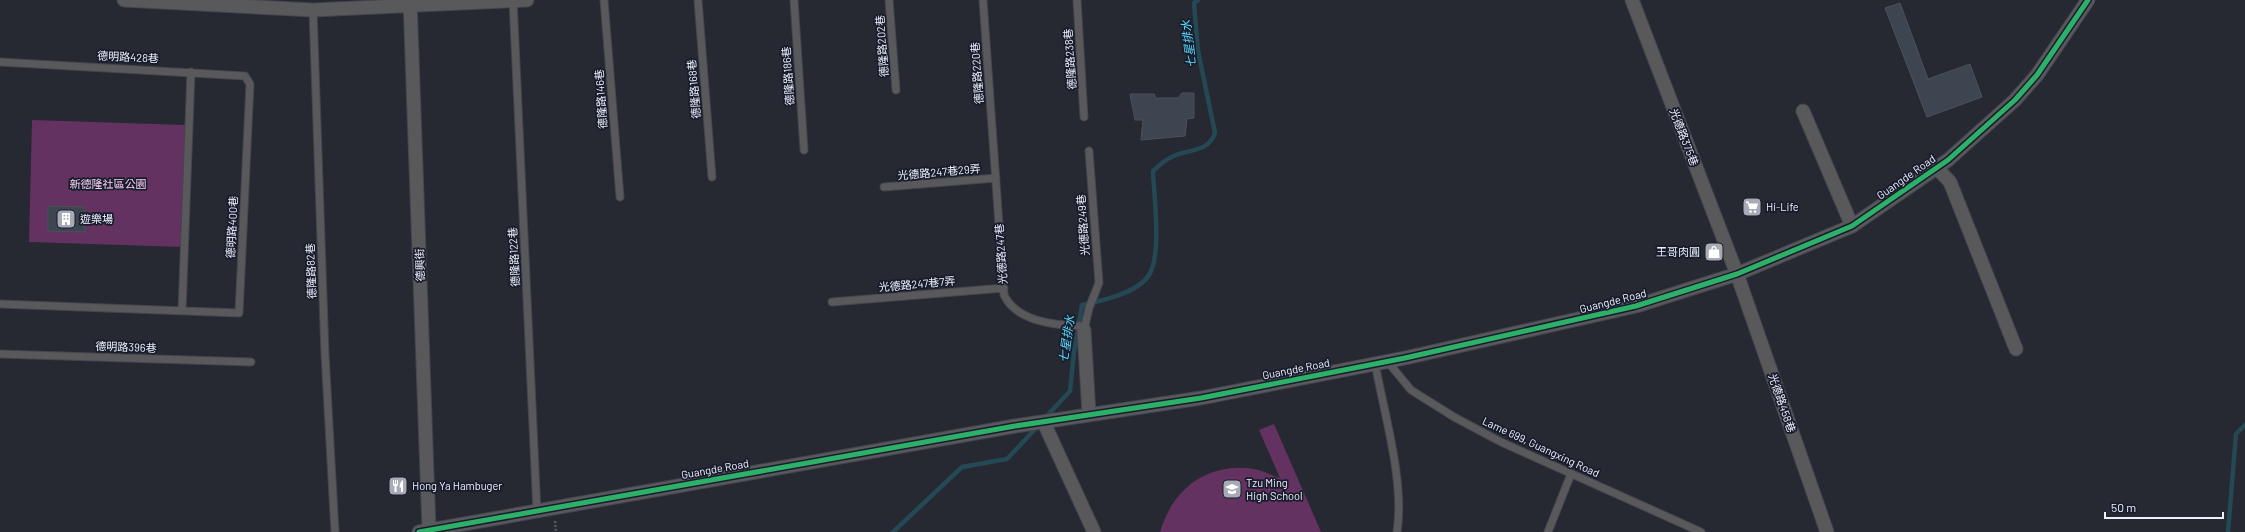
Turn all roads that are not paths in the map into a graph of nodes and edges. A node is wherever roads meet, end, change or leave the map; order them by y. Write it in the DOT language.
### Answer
graph roads {
  1 [pos="124,0"];
  2 [pos="513,0"];
  3 [pos="527,0"];
  4 [pos="604,0"];
  5 [pos="698,0"];
  6 [pos="794,0"];
  7 [pos="889,0"];
  8 [pos="984,0"];
  9 [pos="1077,0"];
  10 [pos="1632,0"];
  11 [pos="2088,0"];
  12 [pos="410,3"];
  13 [pos="313,10"];
  14 [pos="0,62"];
  15 [pos="191,72"];
  16 [pos="250,84"];
  17 [pos="896,90"];
  18 [pos="1803,111"];
  19 [pos="1084,117"];
  20 [pos="993,145"];
  21 [pos="804,150"];
  22 [pos="1089,151"];
  23 [pos="1937,168"];
  24 [pos="712,177"];
  25 [pos="996,178"];
  26 [pos="884,187"];
  27 [pos="620,197"];
  28 [pos="1852,226"];
  29 [pos="1737,274"];
  30 [pos="1004,288"];
  31 [pos="832,302"];
  32 [pos="0,304"];
  33 [pos="182,311"];
  34 [pos="1083,328"];
  35 [pos="2016,349"];
  36 [pos="0,354"];
  37 [pos="251,362"];
  38 [pos="1381,362"];
  39 [pos="1088,414"];
  40 [pos="1044,423"];
  41 [pos="1571,474"];
  42 [pos="537,512"];
  43 [pos="424,531"];
  44 [pos="335,532"];
  45 [pos="1094,532"];
  46 [pos="1397,532"];
  47 [pos="1548,532"];
  48 [pos="1701,532"];
  49 [pos="1827,532"];
  1 -- 13 [label="street"];
  2 -- 3 [label="street"];
  2 -- 12 [label="street"];
  2 -- 42 [label="lane, 德隆路122巷"];
  4 -- 27 [label="lane, 德隆路146巷"];
  5 -- 24 [label="lane, 德隆路168巷"];
  6 -- 21 [label="lane, 德隆路186巷"];
  7 -- 17 [label="lane, 德隆路202巷"];
  8 -- 20 [label="lane, 德隆路220巷"];
  9 -- 19 [label="lane, 德隆路238巷"];
  10 -- 29 [label="street, 光德路375巷"];
  11 -- 23 [label="street, Guangde Road"];
  12 -- 13 [label="street"];
  12 -- 43 [label="street, 德興街"];
  13 -- 44 [label="lane, 德隆路82巷"];
  14 -- 15 [label="lane, 德明路428巷"];
  15 -- 16 [label="lane, 德明路428巷"];
  15 -- 33 [label="lane"];
  16 -- 33 [label="lane, 德明路400巷"];
  18 -- 28 [label="street"];
  20 -- 25 [label="lane, 光德路247巷"];
  22 -- 34 [label="lane, 光德路249巷"];
  23 -- 28 [label="street, Guangde Road"];
  23 -- 35 [label="street"];
  25 -- 26 [label="lane, 光德路247巷29弄"];
  25 -- 30 [label="lane, 光德路247巷"];
  28 -- 29 [label="street, Guangde Road"];
  29 -- 38 [label="street, Guangde Road"];
  29 -- 49 [label="street, 光德路458巷"];
  30 -- 31 [label="lane, 光德路247巷7弄"];
  30 -- 34 [label="lane, 光德路247巷"];
  32 -- 33 [label="lane, 德明路400巷"];
  34 -- 39 [label="street"];
  36 -- 37 [label="lane, 德明路396巷"];
  38 -- 39 [label="street, Guangde Road"];
  38 -- 41 [label="lane, Lame 699, Guangxing Road"];
  38 -- 46 [label="lane"];
  39 -- 40 [label="street, Guangde Road"];
  40 -- 42 [label="street, Guangde Road"];
  40 -- 45 [label="street"];
  41 -- 47 [label="lane"];
  41 -- 48 [label="lane, Lame 699, Guangxing Road"];
  42 -- 43 [label="street, Guangde Road"];
}
